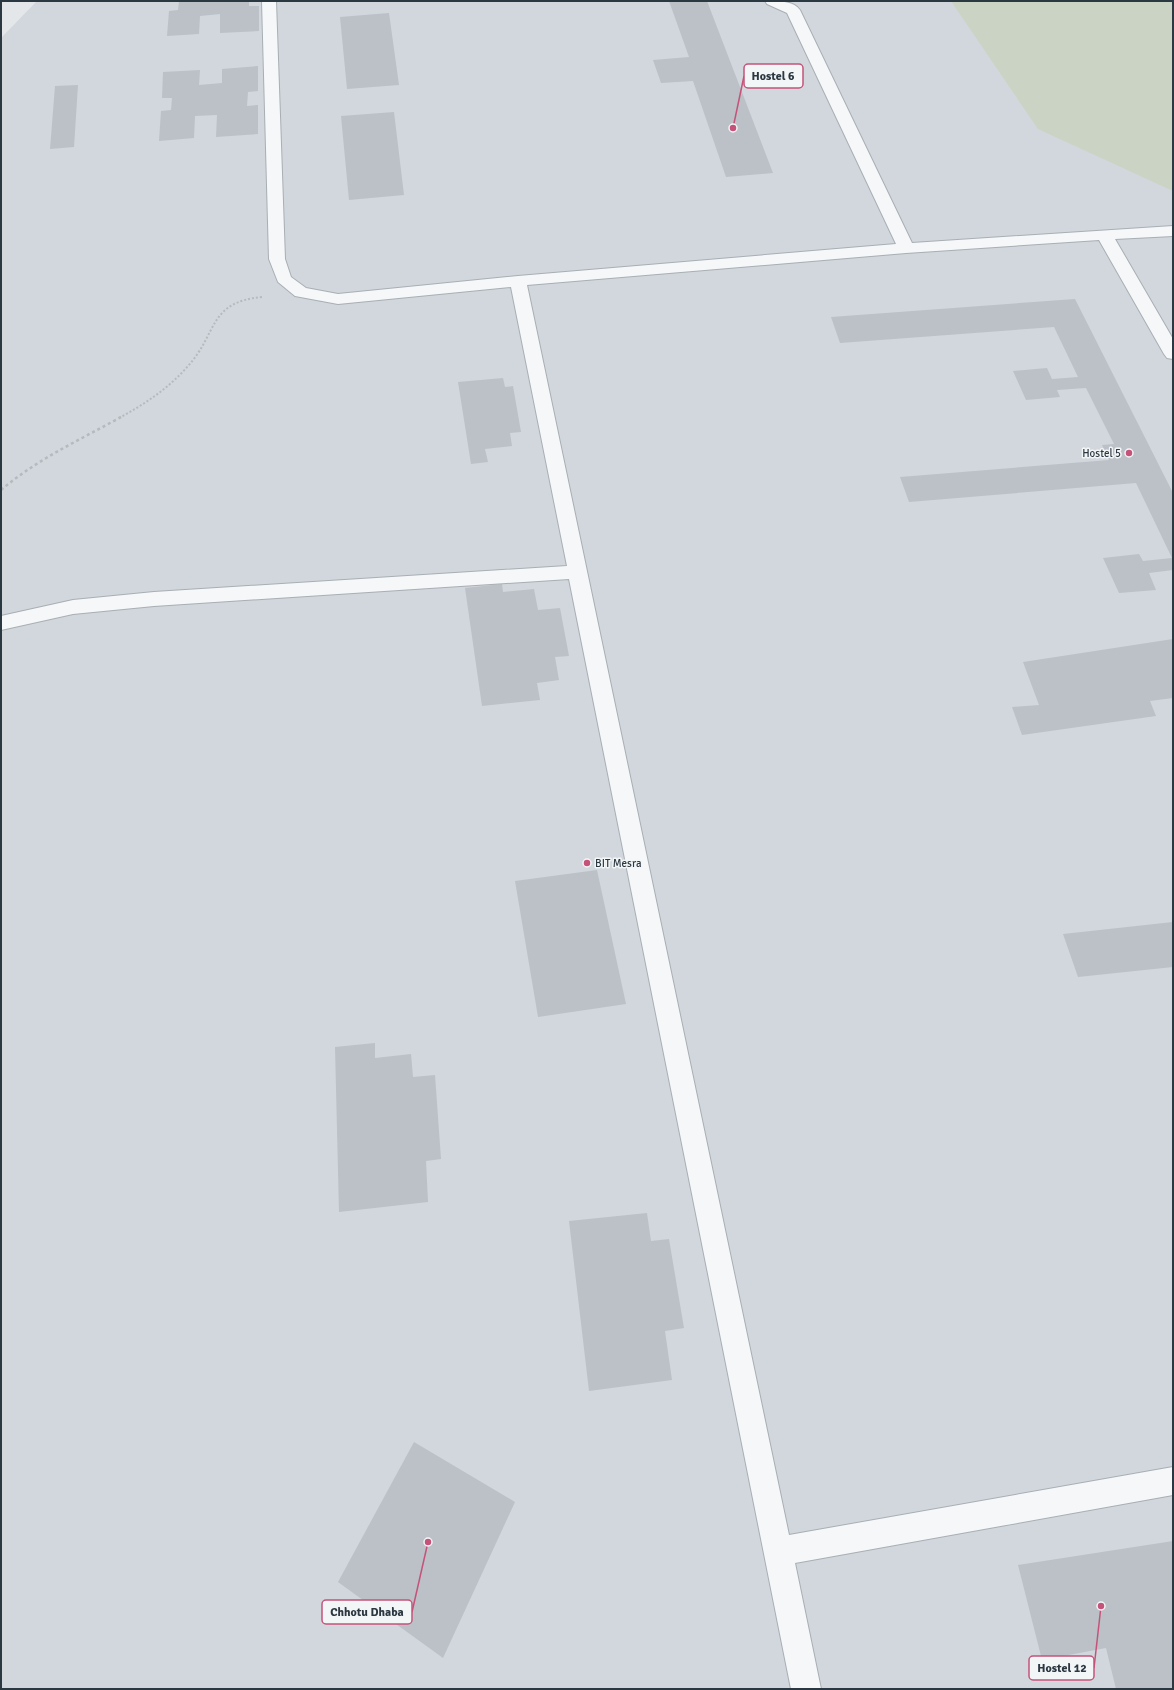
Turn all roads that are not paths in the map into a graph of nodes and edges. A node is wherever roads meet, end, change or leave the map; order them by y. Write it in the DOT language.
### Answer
graph roads {
  1 [pos="269,1"];
  2 [pos="772,1"];
  3 [pos="1173,231"];
  4 [pos="1104,235"];
  5 [pos="906,248"];
  6 [pos="518,281"];
  7 [pos="1173,354"];
  8 [pos="577,572"];
  9 [pos="1,623"];
  10 [pos="1173,1481"];
  11 [pos="778,1552"];
  12 [pos="806,1689"];
  1 -- 6 [label="street"];
  2 -- 5 [label="street"];
  3 -- 4 [label="street"];
  4 -- 5 [label="street"];
  4 -- 7 [label="street"];
  5 -- 6 [label="street"];
  6 -- 8 [label="street"];
  8 -- 9 [label="street"];
  8 -- 11 [label="street"];
  10 -- 11 [label="street"];
  11 -- 12 [label="street"];
}
